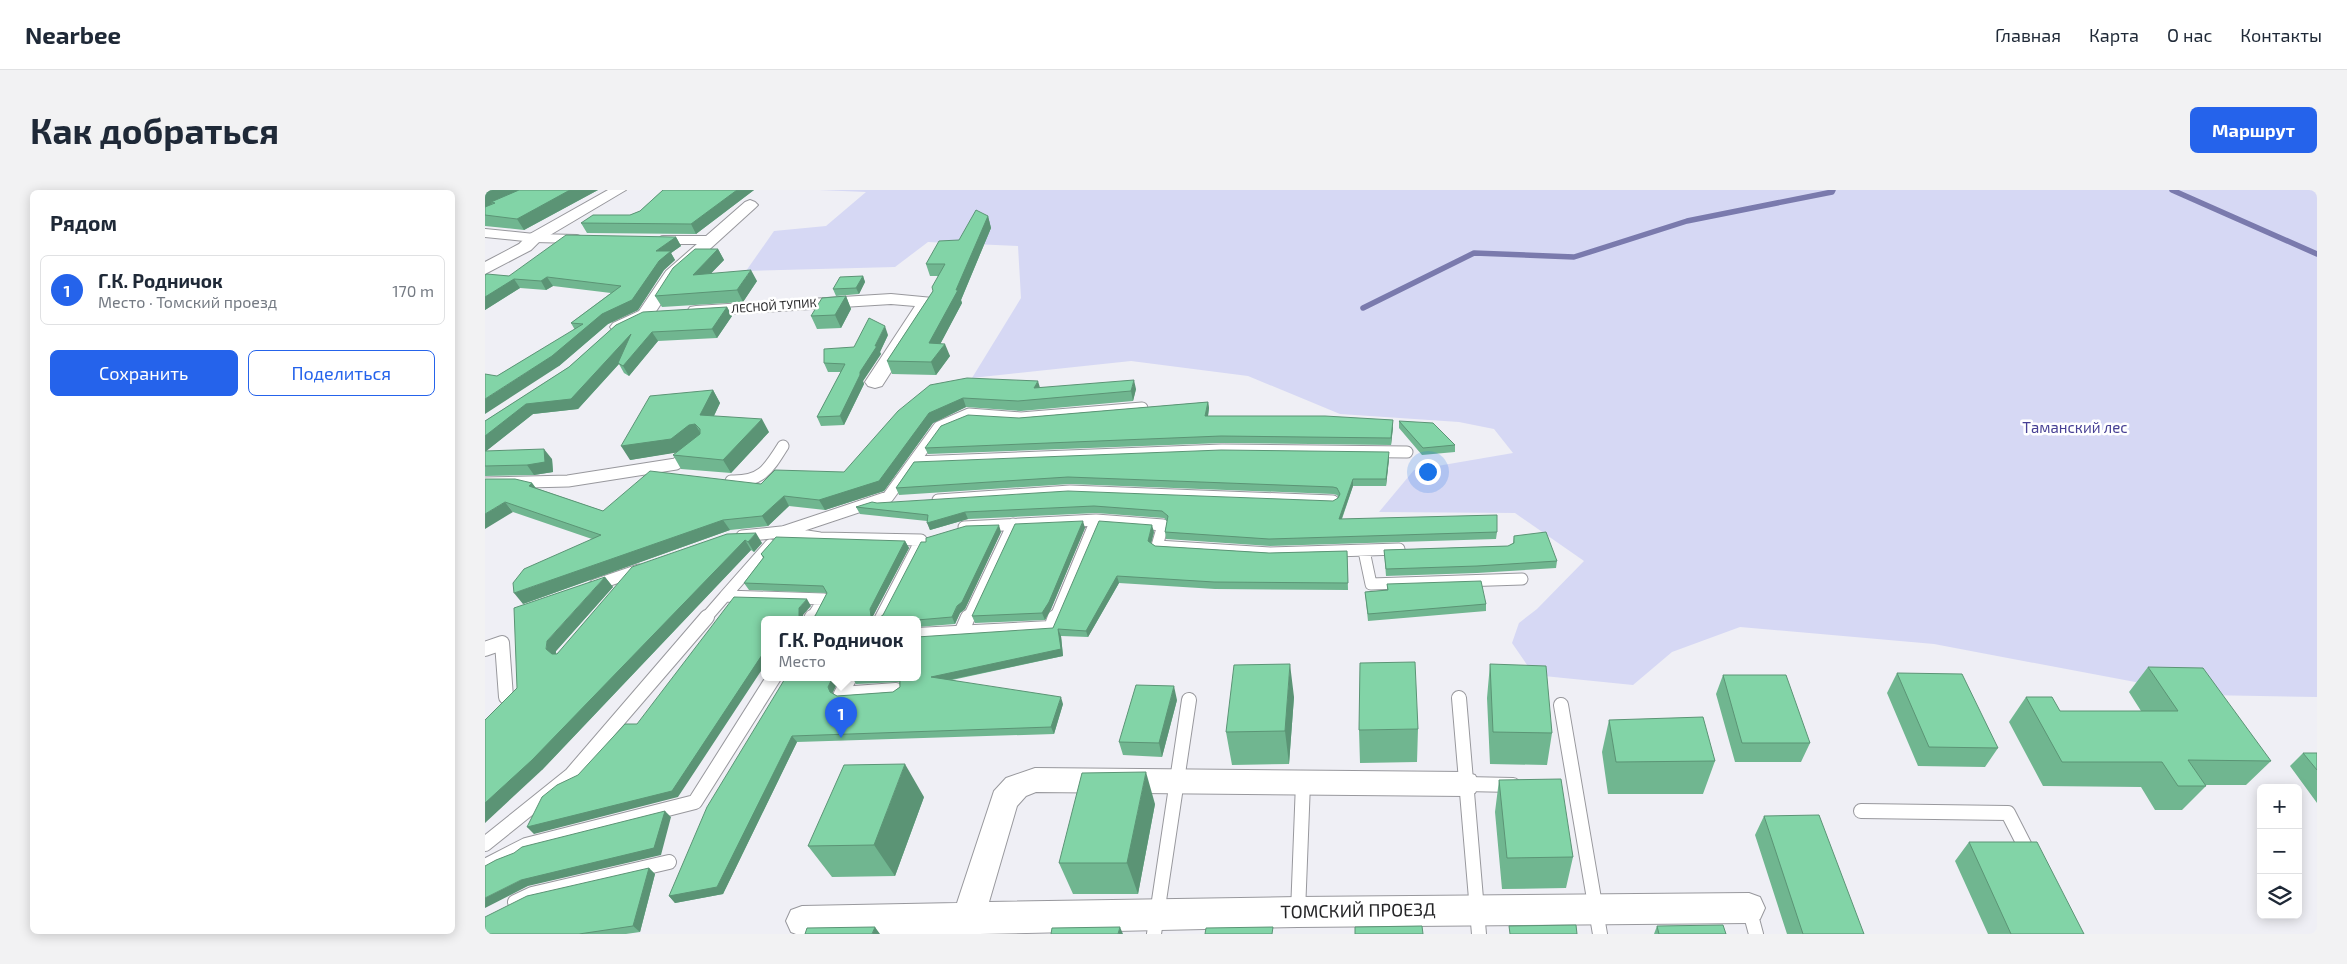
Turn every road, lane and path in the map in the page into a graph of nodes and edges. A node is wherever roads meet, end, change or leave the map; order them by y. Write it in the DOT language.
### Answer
graph roads {
  1 [pos="619,190"];
  2 [pos="750,205"];
  3 [pos="485,234"];
  4 [pos="534,238"];
  5 [pos="583,239"];
  6 [pos="652,240"];
  7 [pos="711,240"];
  8 [pos="485,269"];
  9 [pos="645,315"];
  10 [pos="608,335"];
  11 [pos="875,382"];
  12 [pos="1150,407"];
  13 [pos="783,446"];
  14 [pos="695,449"];
  15 [pos="1407,452"];
  16 [pos="914,462"];
  17 [pos="632,471"];
  18 [pos="679,476"];
  19 [pos="717,480"];
  20 [pos="485,484"];
  21 [pos="925,500"];
  22 [pos="1333,501"];
  23 [pos="896,502"];
  24 [pos="867,504"];
  25 [pos="1096,520"];
  26 [pos="1013,524"];
  27 [pos="781,532"];
  28 [pos="949,532"];
  29 [pos="731,537"];
  30 [pos="1411,549"];
  31 [pos="1364,550"];
  32 [pos="653,565"];
  33 [pos="635,571"];
  34 [pos="1521,579"];
  35 [pos="588,588"];
  36 [pos="617,592"];
  37 [pos="725,596"];
  38 [pos="813,616"];
  39 [pos="882,616"];
  40 [pos="961,633"];
  41 [pos="921,635"];
  42 [pos="485,649"];
  43 [pos="771,681"];
  44 [pos="847,681"];
  45 [pos="896,690"];
  46 [pos="506,697"];
  47 [pos="1459,698"];
  48 [pos="1189,700"];
  49 [pos="1561,705"];
  50 [pos="1175,782"];
  51 [pos="1303,783"];
  52 [pos="1465,784"];
  53 [pos="1525,785"];
  54 [pos="1861,811"];
  55 [pos="485,844"];
  56 [pos="669,862"];
  57 [pos="2034,865"];
  58 [pos="485,866"];
  59 [pos="501,910"];
  60 [pos="1298,912"];
  61 [pos="802,921"];
  62 [pos="1753,921"];
  63 [pos="1478,922"];
  64 [pos="1598,922"];
  65 [pos="1155,924"];
  66 [pos="965,925"];
  1 -- 4 [label="street"];
  2 -- 7 [label="street"];
  3 -- 4 [label="lane"];
  4 -- 5 [label="lane"];
  4 -- 8 [label="street"];
  6 -- 7 [label="lane"];
  7 -- 9 [label="street"];
  9 -- 10 [label="street"];
  9 -- 11 [label="street, ЛЕСНОЙ ТУПИК"];
  12 -- 16 [label="lane"];
  13 -- 19 [label="lane"];
  14 -- 17 [label="lane"];
  15 -- 16 [label="lane"];
  16 -- 24 [label="lane"];
  17 -- 18 [label="lane"];
  17 -- 20 [label="lane"];
  21 -- 22 [label="lane"];
  23 -- 24 [label="lane"];
  24 -- 27 [label="lane"];
  25 -- 26 [label="lane"];
  25 -- 31 [label="lane"];
  25 -- 40 [label="lane"];
  26 -- 28 [label="lane"];
  26 -- 40 [label="lane"];
  27 -- 29 [label="lane"];
  27 -- 37 [label="lane"];
  27 -- 39 [label="lane"];
  30 -- 31 [label="lane"];
  31 -- 34 [label="lane"];
  32 -- 33 [label="lane"];
  33 -- 35 [label="lane"];
  33 -- 36 [label="lane"];
  37 -- 38 [label="lane"];
  37 -- 55 [label="lane"];
  40 -- 41 [label="lane"];
  42 -- 46 [label="lane"];
  43 -- 58 [label="lane"];
  44 -- 45 [label="lane"];
  47 -- 52 [label="lane"];
  48 -- 50 [label="lane"];
  49 -- 64 [label="lane"];
  50 -- 51 [label="street"];
  50 -- 65 [label="lane"];
  50 -- 66 [label="street"];
  51 -- 52 [label="street"];
  51 -- 60 [label="lane"];
  52 -- 53 [label="lane"];
  52 -- 63 [label="lane"];
  54 -- 57 [label="lane"];
  56 -- 59 [label="lane"];
  60 -- 63 [label="street, ТОМСКИЙ ПРОЕЗД"];
  60 -- 65 [label="street, ТОМСКИЙ ПРОЕЗД"];
  61 -- 66 [label="street, ТОМСКИЙ ПРОЕЗД"];
  62 -- 64 [label="street, ТОМСКИЙ ПРОЕЗД"];
  63 -- 64 [label="street, ТОМСКИЙ ПРОЕЗД"];
  65 -- 66 [label="street, ТОМСКИЙ ПРОЕЗД"];
}
